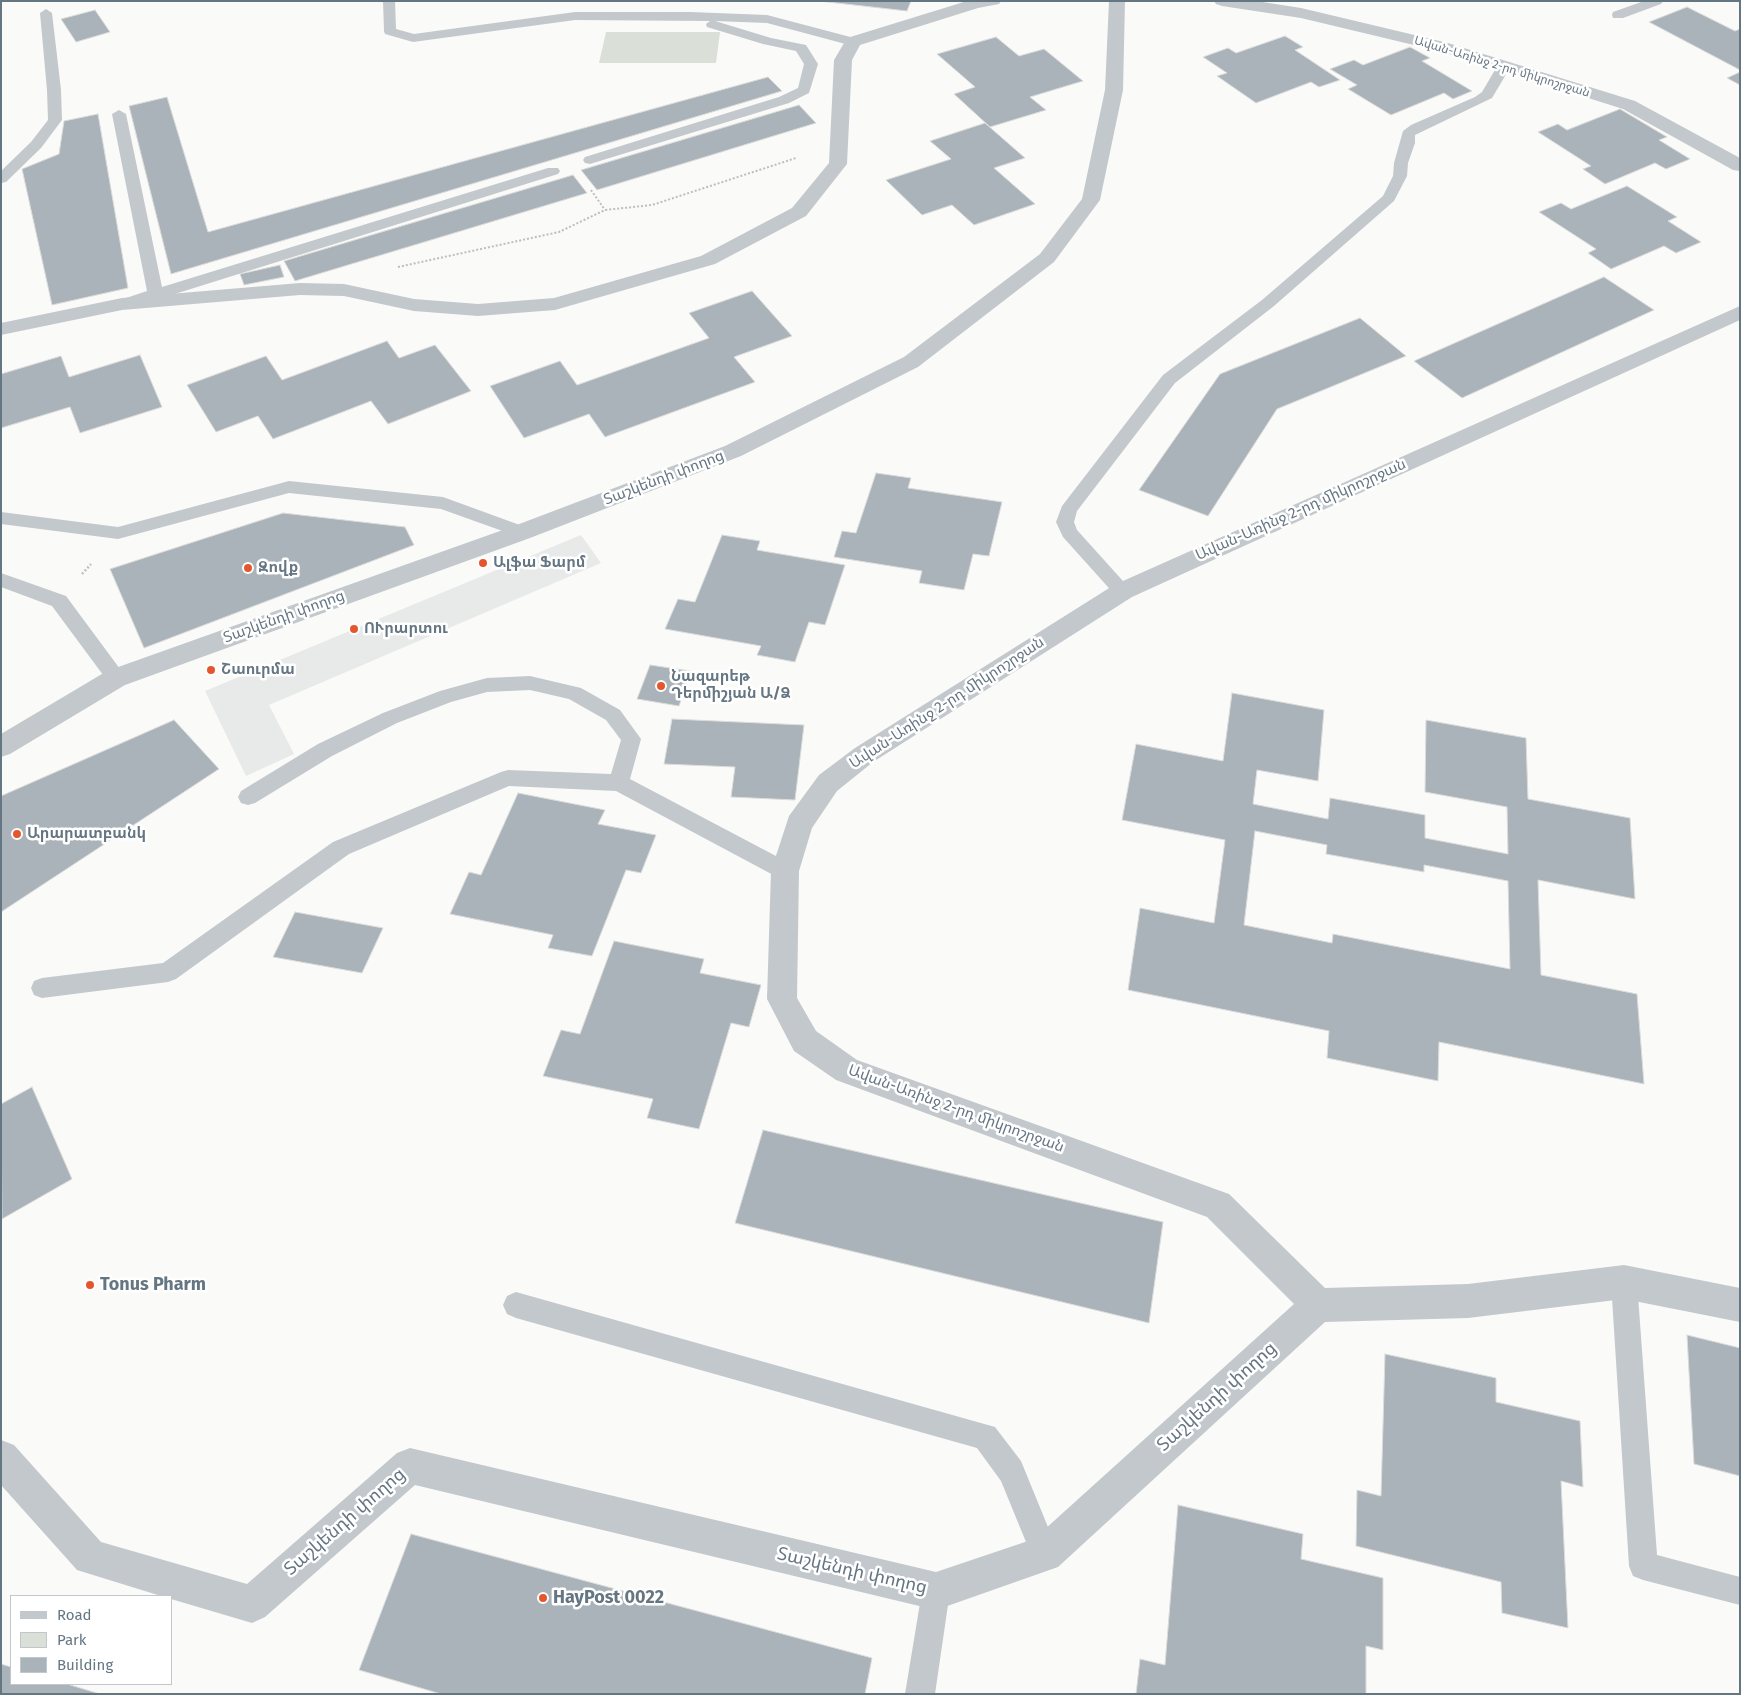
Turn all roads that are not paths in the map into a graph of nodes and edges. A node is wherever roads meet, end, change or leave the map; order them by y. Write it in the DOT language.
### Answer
graph roads {
  1 [pos="389,1"];
  2 [pos="1117,1"];
  3 [pos="1222,1"];
  4 [pos="1316,1"];
  5 [pos="1657,1"];
  6 [pos="980,2"];
  7 [pos="46,13"];
  8 [pos="1301,13"];
  9 [pos="1618,15"];
  10 [pos="690,16"];
  11 [pos="853,42"];
  12 [pos="1504,66"];
  13 [pos="119,114"];
  14 [pos="590,160"];
  15 [pos="1740,166"];
  16 [pos="553,171"];
  17 [pos="1,179"];
  18 [pos="156,296"];
  19 [pos="122,304"];
  20 [pos="1740,312"];
  21 [pos="1,329"];
  22 [pos="1,518"];
  23 [pos="522,532"];
  24 [pos="1,580"];
  25 [pos="1123,591"];
  26 [pos="116,678"];
  27 [pos="1,746"];
  28 [pos="619,783"];
  29 [pos="248,797"];
  30 [pos="785,871"];
  31 [pos="42,988"];
  32 [pos="1624,1282"];
  33 [pos="516,1305"];
  34 [pos="1740,1305"];
  35 [pos="1318,1306"];
  36 [pos="1,1458"];
  37 [pos="1045,1554"];
  38 [pos="1740,1590"];
  39 [pos="936,1591"];
  40 [pos="920,1694"];
  1 -- 10 [label="lane"];
  2 -- 23 [label="street, Տաշկենդի փողոց"];
  3 -- 8 [label="street, Ավան-Առինջ 2-րդ միկրոշրջան"];
  4 -- 8 [label="street"];
  5 -- 9 [label="lane"];
  6 -- 11 [label="street"];
  7 -- 17 [label="lane"];
  8 -- 12 [label="street, Ավան-Առինջ 2-րդ միկրոշրջան"];
  10 -- 11 [label="lane"];
  10 -- 14 [label="lane"];
  11 -- 19 [label="street"];
  12 -- 15 [label="street, Ավան-Առինջ 2-րդ միկրոշրջան"];
  12 -- 25 [label="lane"];
  13 -- 18 [label="lane"];
  16 -- 18 [label="lane"];
  18 -- 19 [label="lane"];
  19 -- 21 [label="street"];
  20 -- 25 [label="street, Ավան-Առինջ 2-րդ միկրոշրջան"];
  22 -- 23 [label="lane"];
  23 -- 26 [label="street, Տաշկենդի փողոց"];
  24 -- 26 [label="lane"];
  25 -- 30 [label="street, Ավան-Առինջ 2-րդ միկրոշրջան"];
  26 -- 27 [label="street, Տաշկենդի փողոց"];
  28 -- 29 [label="lane"];
  28 -- 30 [label="lane"];
  28 -- 31 [label="lane"];
  30 -- 35 [label="street, Ավան-Առինջ 2-րդ միկրոշրջան"];
  32 -- 34 [label="street"];
  32 -- 35 [label="street"];
  32 -- 38 [label="lane"];
  33 -- 37 [label="lane"];
  35 -- 37 [label="street, Տաշկենդի փողոց"];
  36 -- 39 [label="street, Տաշկենդի փողոց"];
  37 -- 39 [label="street, Տաշկենդի փողոց"];
  39 -- 40 [label="lane"];
}
